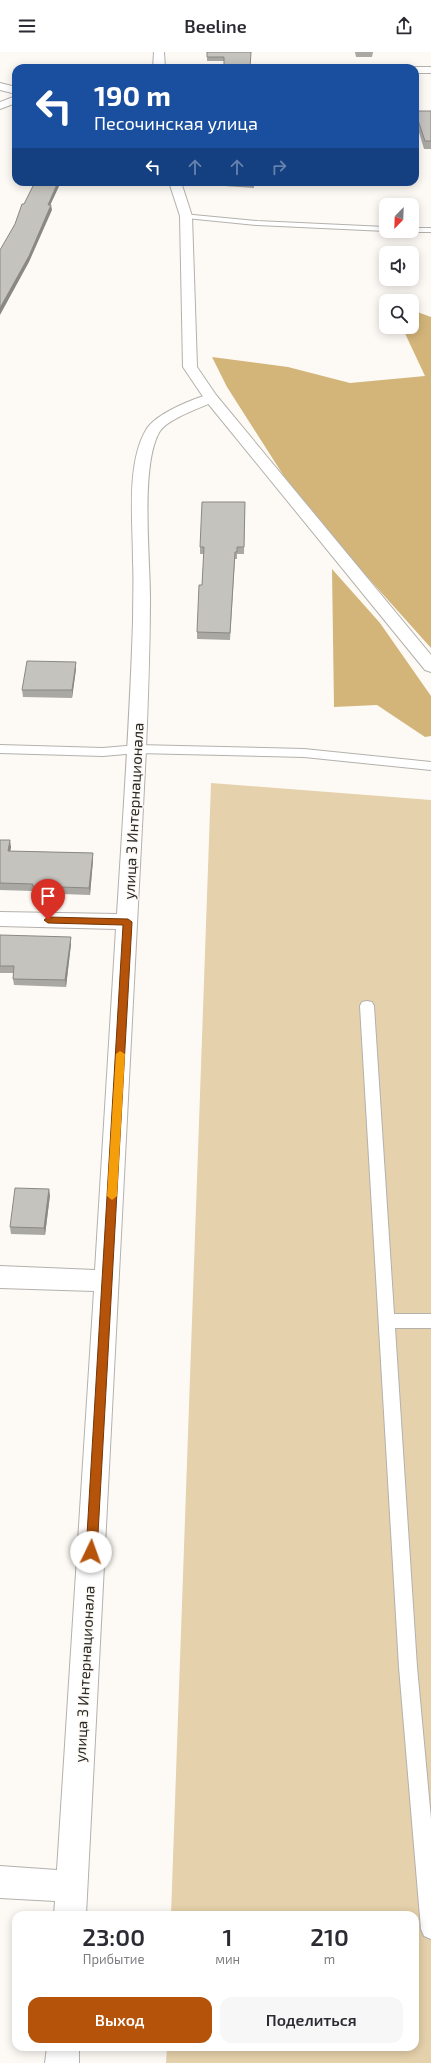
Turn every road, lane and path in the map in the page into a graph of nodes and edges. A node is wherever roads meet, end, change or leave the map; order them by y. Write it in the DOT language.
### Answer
graph roads {
  1 [pos="159,52"];
  2 [pos="159,64"];
  3 [pos="419,70"];
  4 [pos="431,70"];
  5 [pos="0,86"];
  6 [pos="12,90"];
  7 [pos="12,101"];
  8 [pos="0,106"];
  9 [pos="176,186"];
  10 [pos="186,216"];
  11 [pos="379,229"];
  12 [pos="419,230"];
  13 [pos="431,230"];
  14 [pos="211,398"];
  15 [pos="431,666"];
  16 [pos="0,749"];
  17 [pos="137,749"];
  18 [pos="431,766"];
  19 [pos="0,919"];
  20 [pos="128,922"];
  21 [pos="367,1006"];
  22 [pos="0,1277"];
  23 [pos="107,1281"];
  24 [pos="387,1321"];
  25 [pos="431,1321"];
  26 [pos="0,1882"];
  27 [pos="71,1900"];
  28 [pos="431,1929"];
  29 [pos="63,2051"];
  30 [pos="62,2063"];
  1 -- 2 [label="street"];
  3 -- 4 [label="street"];
  5 -- 6 [label="street"];
  7 -- 8 [label="street"];
  9 -- 10 [label="street"];
  10 -- 11 [label="lane"];
  10 -- 14 [label="street"];
  12 -- 13 [label="lane"];
  14 -- 15 [label="street"];
  14 -- 17 [label="street, улица 3 Интернационала"];
  16 -- 17 [label="lane"];
  17 -- 18 [label="lane"];
  17 -- 20 [label="street, улица 3 Интернационала"];
  19 -- 20 [label="street"];
  20 -- 23 [label="street, улица 3 Интернационала"];
  21 -- 24 [label="lane"];
  22 -- 23 [label="street"];
  23 -- 27 [label="street, улица 3 Интернационала"];
  24 -- 25 [label="lane"];
  24 -- 28 [label="lane"];
  26 -- 27 [label="street"];
  29 -- 30 [label="street"];
}
